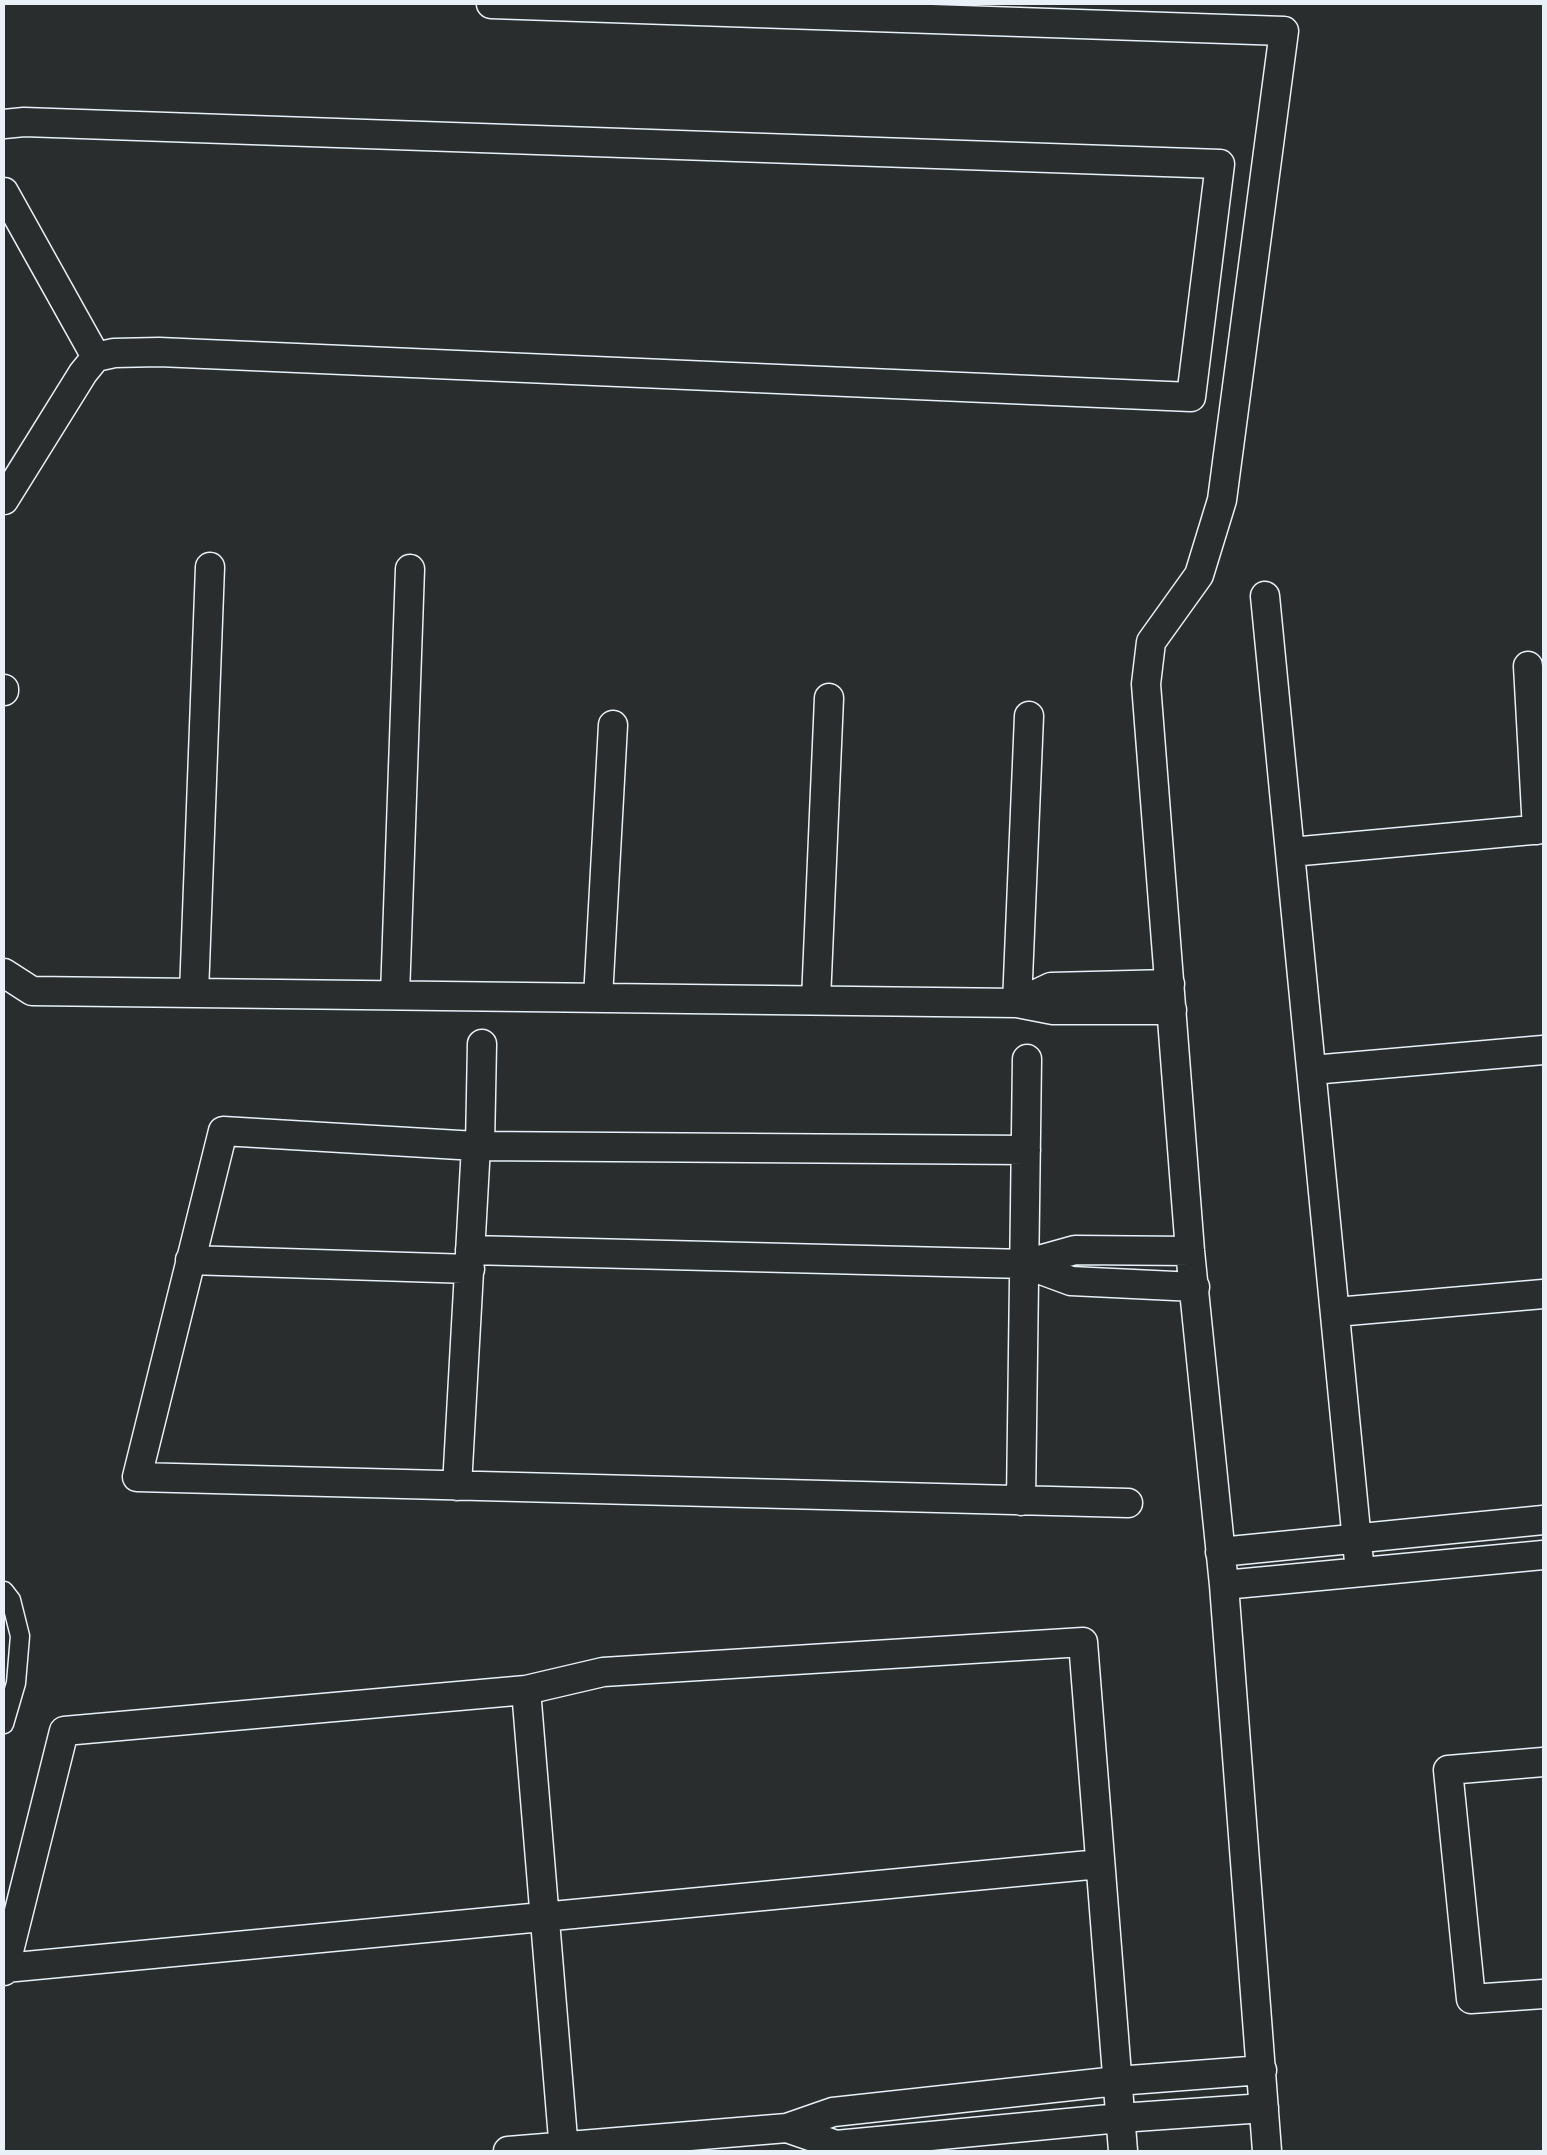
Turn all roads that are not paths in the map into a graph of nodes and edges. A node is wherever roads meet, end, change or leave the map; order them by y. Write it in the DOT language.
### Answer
graph roads {
  1 [pos="491,4"];
  2 [pos="4,124"];
  3 [pos="4,192"];
  4 [pos="96,358"];
  5 [pos="4,500"];
  6 [pos="210,567"];
  7 [pos="410,569"];
  8 [pos="1266,596"];
  9 [pos="1528,666"];
  10 [pos="830,698"];
  11 [pos="1029,716"];
  12 [pos="613,725"];
  13 [pos="1540,830"];
  14 [pos="1291,852"];
  15 [pos="4,974"];
  16 [pos="194,993"];
  17 [pos="396,995"];
  18 [pos="1171,997"];
  19 [pos="598,998"];
  20 [pos="816,1000"];
  21 [pos="1017,1003"];
  22 [pos="482,1044"];
  23 [pos="1543,1050"];
  24 [pos="1027,1059"];
  25 [pos="1312,1070"];
  26 [pos="478,1146"];
  27 [pos="1026,1150"];
  28 [pos="1190,1251"];
  29 [pos="470,1259"];
  30 [pos="190,1260"];
  31 [pos="1025,1264"];
  32 [pos="1195,1287"];
  33 [pos="1543,1294"];
  34 [pos="1336,1312"];
  35 [pos="457,1486"];
  36 [pos="1021,1501"];
  37 [pos="1128,1503"];
  38 [pos="1543,1520"];
  39 [pos="1357,1538"];
  40 [pos="1220,1552"];
  41 [pos="1543,1555"];
  42 [pos="1360,1572"];
  43 [pos="1224,1585"];
  44 [pos="4,1591"];
  45 [pos="526,1690"];
  46 [pos="4,1724"];
  47 [pos="1543,1762"];
  48 [pos="1100,1864"];
  49 [pos="545,1917"];
  50 [pos="4,1970"];
  51 [pos="1543,1994"];
  52 [pos="1262,2070"];
  53 [pos="1117,2081"];
  54 [pos="1264,2108"];
  55 [pos="1120,2118"];
  56 [pos="787,2128"];
  57 [pos="564,2149"];
  58 [pos="508,2151"];
  59 [pos="1123,2151"];
  60 [pos="1267,2151"];
  1 -- 18 [label="street"];
  2 -- 4 [label="street"];
  3 -- 4 [label="street"];
  4 -- 5 [label="street"];
  6 -- 16 [label="street"];
  7 -- 17 [label="street"];
  8 -- 14 [label="street"];
  9 -- 13 [label="street"];
  10 -- 20 [label="street"];
  11 -- 21 [label="street"];
  12 -- 19 [label="street"];
  13 -- 14 [label="street"];
  14 -- 25 [label="street"];
  15 -- 16 [label="street"];
  16 -- 17 [label="street"];
  17 -- 19 [label="street"];
  18 -- 21 [label="street"];
  18 -- 28 [label="street"];
  19 -- 20 [label="street"];
  20 -- 21 [label="street"];
  22 -- 26 [label="street"];
  23 -- 25 [label="street"];
  24 -- 27 [label="street"];
  25 -- 34 [label="street"];
  26 -- 27 [label="street"];
  26 -- 29 [label="street"];
  26 -- 30 [label="street"];
  27 -- 31 [label="street"];
  28 -- 31 [label="street"];
  28 -- 32 [label="street"];
  29 -- 30 [label="street"];
  29 -- 31 [label="street"];
  29 -- 35 [label="street"];
  30 -- 35 [label="street"];
  31 -- 32 [label="street"];
  31 -- 36 [label="street"];
  32 -- 40 [label="street"];
  33 -- 34 [label="street"];
  34 -- 39 [label="street"];
  35 -- 36 [label="street"];
  36 -- 37 [label="street"];
  38 -- 39 [label="street"];
  39 -- 40 [label="street"];
  39 -- 42 [label="street"];
  40 -- 43 [label="street"];
  41 -- 42 [label="street"];
  42 -- 43 [label="street"];
  43 -- 52 [label="street"];
  44 -- 46 [label="lane"];
  45 -- 48 [label="street"];
  45 -- 49 [label="street"];
  45 -- 50 [label="street"];
  47 -- 51 [label="street"];
  48 -- 49 [label="street"];
  48 -- 53 [label="street"];
  49 -- 50 [label="street"];
  49 -- 57 [label="street"];
  52 -- 53 [label="street"];
  52 -- 54 [label="street"];
  53 -- 55 [label="street"];
  53 -- 56 [label="street"];
  54 -- 55 [label="street"];
  54 -- 60 [label="street"];
  55 -- 56 [label="street"];
  55 -- 59 [label="street"];
  56 -- 57 [label="street"];
  57 -- 58 [label="street"];
}
